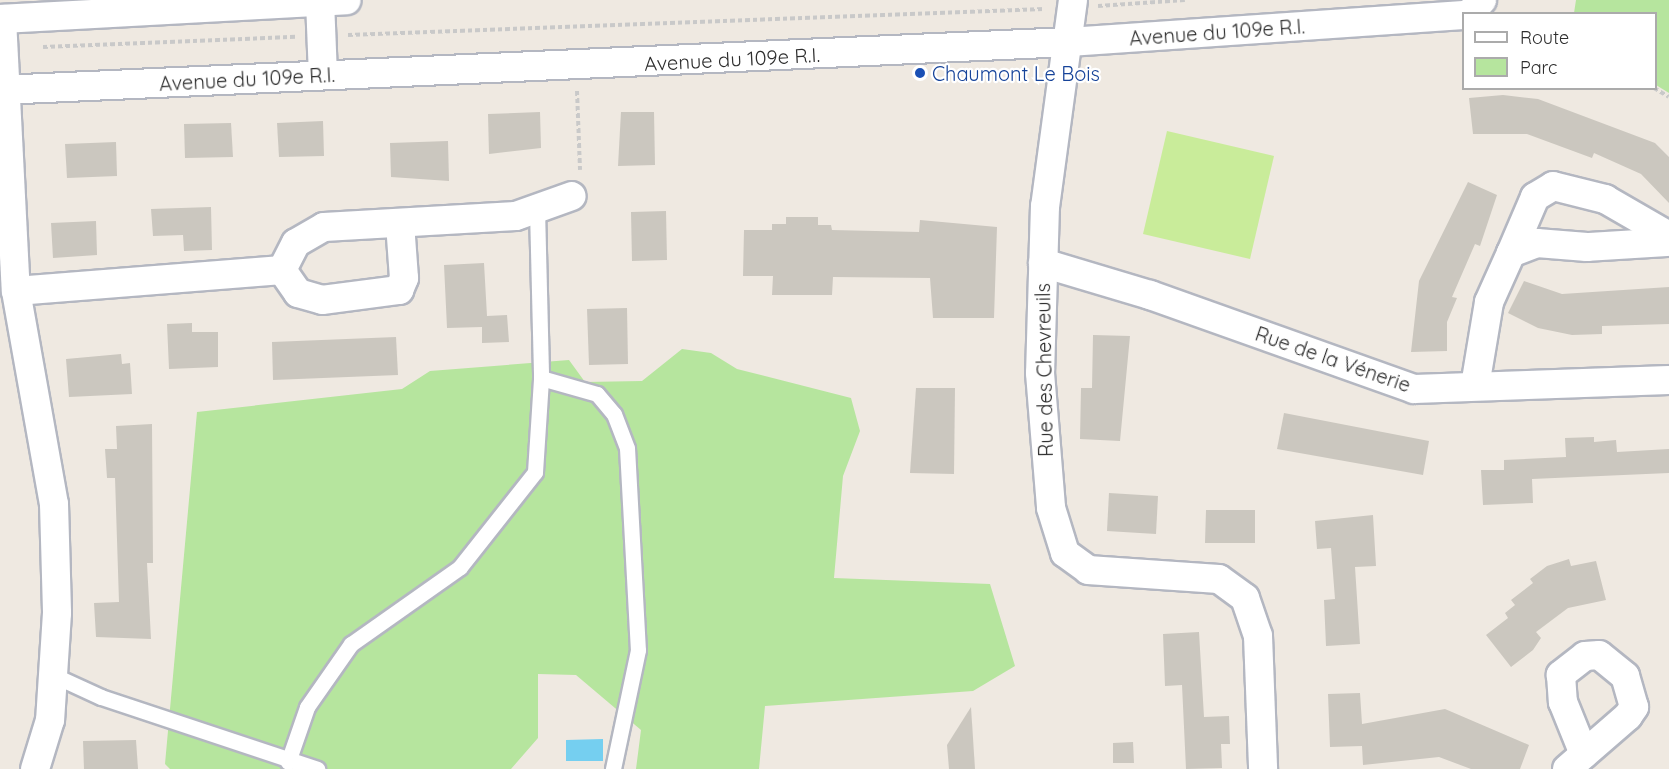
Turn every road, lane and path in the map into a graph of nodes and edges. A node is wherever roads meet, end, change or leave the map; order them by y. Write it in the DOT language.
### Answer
graph roads {
  1 [pos="1185,0"];
  2 [pos="1482,0"];
  3 [pos="333,1"];
  4 [pos="1073,4"];
  5 [pos="1471,12"];
  6 [pos="1462,15"];
  7 [pos="1,19"];
  8 [pos="321,36"];
  9 [pos="1068,42"];
  10 [pos="4,49"];
  11 [pos="576,66"];
  12 [pos="323,75"];
  13 [pos="3,90"];
  14 [pos="572,196"];
  15 [pos="537,209"];
  16 [pos="400,223"];
  17 [pos="1669,236"];
  18 [pos="1669,242"];
  19 [pos="1511,253"];
  20 [pos="1042,263"];
  21 [pos="282,270"];
  22 [pos="16,291"];
  23 [pos="542,378"];
  24 [pos="1669,380"];
  25 [pos="1475,386"];
  26 [pos="53,675"];
  27 [pos="288,762"];
  28 [pos="35,769"];
  29 [pos="317,769"];
  30 [pos="613,769"];
  31 [pos="1263,769"];
  1 -- 4 [label="path"];
  2 -- 5 [label="street"];
  3 -- 7 [label="street"];
  3 -- 8 [label="street"];
  4 -- 8 [label="path"];
  4 -- 9 [label="street, Rue des Chevreuils"];
  6 -- 9 [label="street, Avenue du 109e R.I."];
  7 -- 10 [label="street"];
  8 -- 10 [label="path"];
  8 -- 12 [label="street"];
  9 -- 11 [label="street, Avenue du 109e R.I."];
  9 -- 20 [label="street, Rue des Chevreuils"];
  10 -- 13 [label="street"];
  11 -- 12 [label="street, Avenue du 109e R.I."];
  11 -- 14 [label="path"];
  12 -- 13 [label="street, Avenue du 109e R.I."];
  13 -- 22 [label="street"];
  14 -- 15 [label="street"];
  15 -- 16 [label="street"];
  15 -- 23 [label="lane"];
  16 -- 21 [label="street"];
  16 -- 21 [label="street"];
  17 -- 19 [label="street"];
  18 -- 19 [label="street"];
  19 -- 25 [label="street"];
  20 -- 25 [label="street, Rue de la Vénerie"];
  20 -- 31 [label="street, Rue des Chevreuils"];
  21 -- 22 [label="street"];
  22 -- 26 [label="street"];
  23 -- 27 [label="lane"];
  23 -- 30 [label="lane"];
  24 -- 25 [label="street, Rue de la Vénerie"];
  26 -- 27 [label="lane"];
  26 -- 28 [label="street"];
  27 -- 29 [label="lane"];
}
